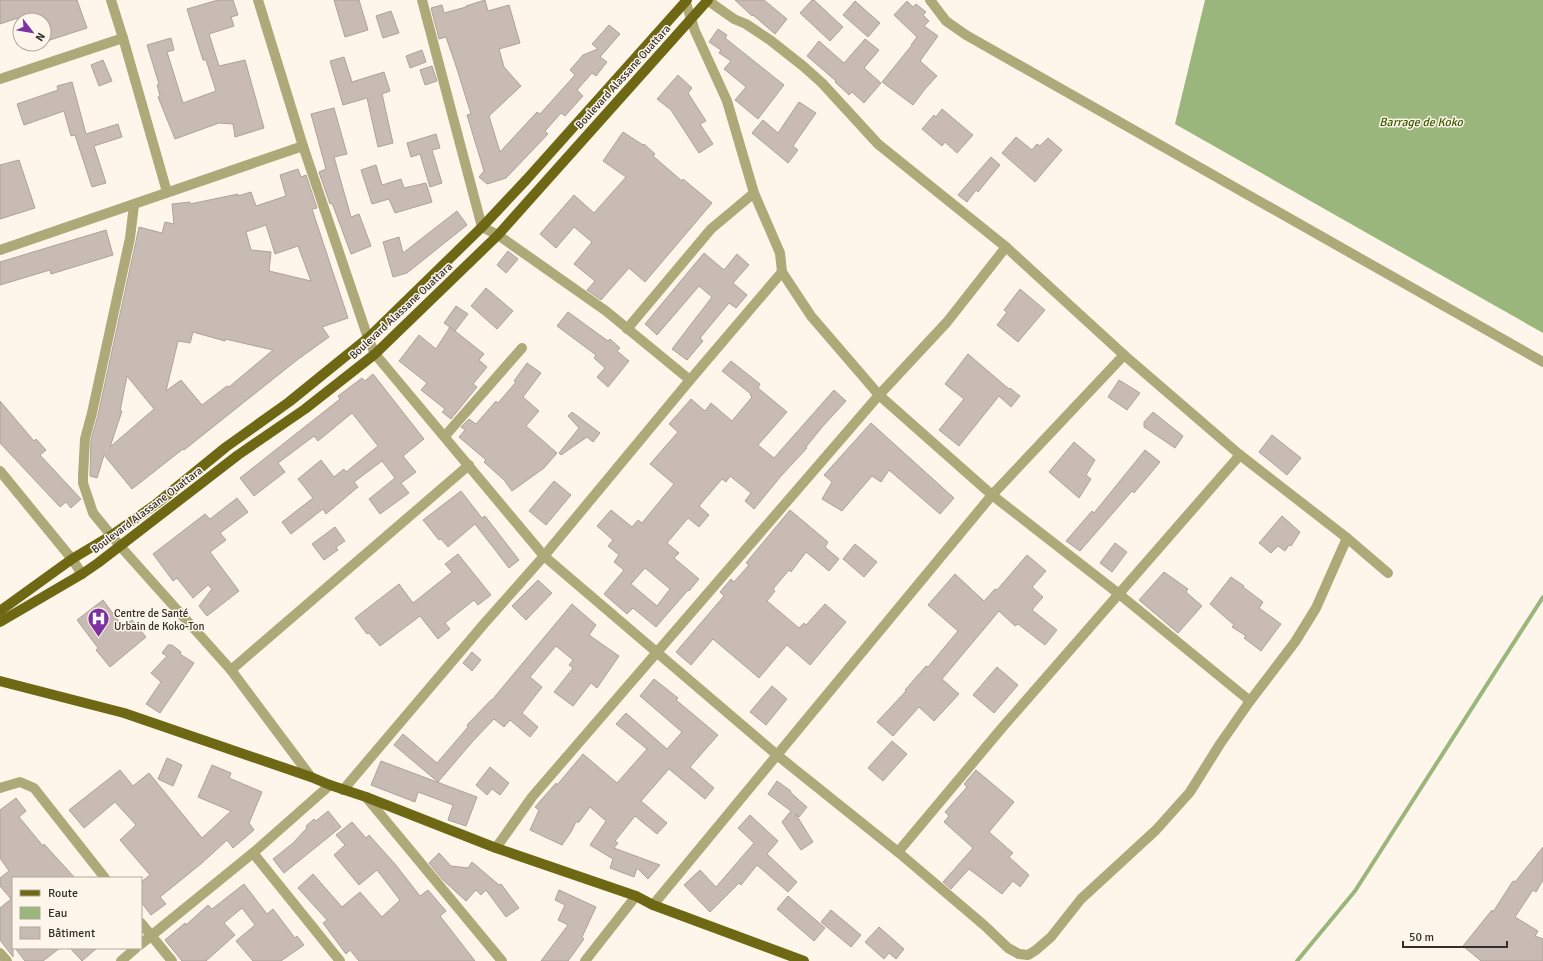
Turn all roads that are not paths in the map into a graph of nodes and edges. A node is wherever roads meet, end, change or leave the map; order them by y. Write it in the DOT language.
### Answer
graph roads {
  1 [pos="111,0"];
  2 [pos="258,0"];
  3 [pos="422,0"];
  4 [pos="686,0"];
  5 [pos="708,0"];
  6 [pos="930,0"];
  7 [pos="692,19"];
  8 [pos="124,38"];
  9 [pos="0,79"];
  10 [pos="303,146"];
  11 [pos="167,192"];
  12 [pos="754,193"];
  13 [pos="134,205"];
  14 [pos="482,227"];
  15 [pos="498,235"];
  16 [pos="1006,247"];
  17 [pos="0,250"];
  18 [pos="782,272"];
  19 [pos="627,329"];
  20 [pos="368,338"];
  21 [pos="522,348"];
  22 [pos="375,354"];
  23 [pos="1124,355"];
  24 [pos="1543,362"];
  25 [pos="690,380"];
  26 [pos="879,395"];
  27 [pos="445,436"];
  28 [pos="1240,455"];
  29 [pos="469,465"];
  30 [pos="0,471"];
  31 [pos="992,495"];
  32 [pos="112,535"];
  33 [pos="1346,538"];
  34 [pos="120,546"];
  35 [pos="544,556"];
  36 [pos="72,559"];
  37 [pos="1388,573"];
  38 [pos="82,574"];
  39 [pos="1119,594"];
  40 [pos="0,611"];
  41 [pos="0,622"];
  42 [pos="658,652"];
  43 [pos="231,670"];
  44 [pos="0,681"];
  45 [pos="1250,701"];
  46 [pos="777,755"];
  47 [pos="311,776"];
  48 [pos="330,785"];
  49 [pos="0,788"];
  50 [pos="343,790"];
  51 [pos="366,797"];
  52 [pos="496,848"];
  53 [pos="898,852"];
  54 [pos="252,853"];
  55 [pos="104,877"];
  56 [pos="636,896"];
  57 [pos="653,905"];
  58 [pos="142,924"];
  59 [pos="151,936"];
  60 [pos="142,943"];
  61 [pos="135,949"];
  62 [pos="0,953"];
  63 [pos="7,961"];
  64 [pos="121,961"];
  65 [pos="172,961"];
  66 [pos="340,961"];
  67 [pos="502,961"];
  68 [pos="585,961"];
  69 [pos="804,961"];
  1 -- 8 [label="street"];
  2 -- 10 [label="street"];
  3 -- 14 [label="street"];
  4 -- 7 [label="street"];
  4 -- 14 [label="main road, Boulevard Alassane Ouattara"];
  5 -- 7 [label="main road, Boulevard Alassane Ouattara"];
  5 -- 16 [label="street"];
  6 -- 24 [label="street"];
  7 -- 12 [label="street"];
  7 -- 15 [label="main road, Boulevard Alassane Ouattara"];
  8 -- 9 [label="street"];
  8 -- 11 [label="street"];
  10 -- 11 [label="street"];
  10 -- 20 [label="street"];
  11 -- 13 [label="street"];
  12 -- 18 [label="street"];
  12 -- 19 [label="street"];
  13 -- 17 [label="street"];
  13 -- 32 [label="street"];
  14 -- 15 [label="street"];
  14 -- 20 [label="main road, Boulevard Alassane Ouattara"];
  15 -- 19 [label="street"];
  15 -- 22 [label="main road, Boulevard Alassane Ouattara"];
  16 -- 23 [label="street"];
  16 -- 26 [label="street"];
  18 -- 25 [label="street"];
  18 -- 26 [label="street"];
  19 -- 25 [label="street"];
  20 -- 22 [label="street"];
  20 -- 32 [label="main road, Boulevard Alassane Ouattara"];
  21 -- 27 [label="street"];
  22 -- 27 [label="street"];
  22 -- 34 [label="main road, Boulevard Alassane Ouattara"];
  23 -- 28 [label="street"];
  23 -- 31 [label="street"];
  25 -- 35 [label="street"];
  26 -- 31 [label="street"];
  26 -- 42 [label="street"];
  27 -- 29 [label="street"];
  28 -- 33 [label="street"];
  28 -- 39 [label="street"];
  29 -- 35 [label="street"];
  29 -- 43 [label="street"];
  30 -- 36 [label="street"];
  31 -- 39 [label="street"];
  31 -- 46 [label="street"];
  32 -- 34 [label="street"];
  32 -- 36 [label="main road, Boulevard Alassane Ouattara"];
  33 -- 37 [label="street"];
  33 -- 45 [label="street"];
  34 -- 38 [label="main road, Boulevard Alassane Ouattara"];
  34 -- 43 [label="street"];
  35 -- 42 [label="street"];
  35 -- 50 [label="street"];
  36 -- 38 [label="street"];
  36 -- 40 [label="main road, Boulevard Alassane Ouattara"];
  38 -- 41 [label="main road, Boulevard Alassane Ouattara"];
  39 -- 45 [label="street"];
  39 -- 53 [label="street"];
  42 -- 46 [label="street"];
  42 -- 52 [label="street"];
  43 -- 47 [label="street"];
  44 -- 47 [label="main road"];
  45 -- 53 [label="street"];
  46 -- 53 [label="street"];
  46 -- 57 [label="street"];
  47 -- 48 [label="main road"];
  48 -- 50 [label="main road"];
  48 -- 54 [label="street"];
  49 -- 55 [label="street"];
  50 -- 51 [label="main road"];
  51 -- 52 [label="main road"];
  51 -- 67 [label="street"];
  52 -- 56 [label="main road"];
  54 -- 59 [label="street"];
  54 -- 66 [label="street"];
  56 -- 57 [label="main road"];
  56 -- 68 [label="street"];
  57 -- 69 [label="main road"];
  58 -- 59 [label="street"];
  59 -- 60 [label="street"];
  59 -- 65 [label="street"];
  61 -- 64 [label="street"];
  62 -- 63 [label="street"];
}
